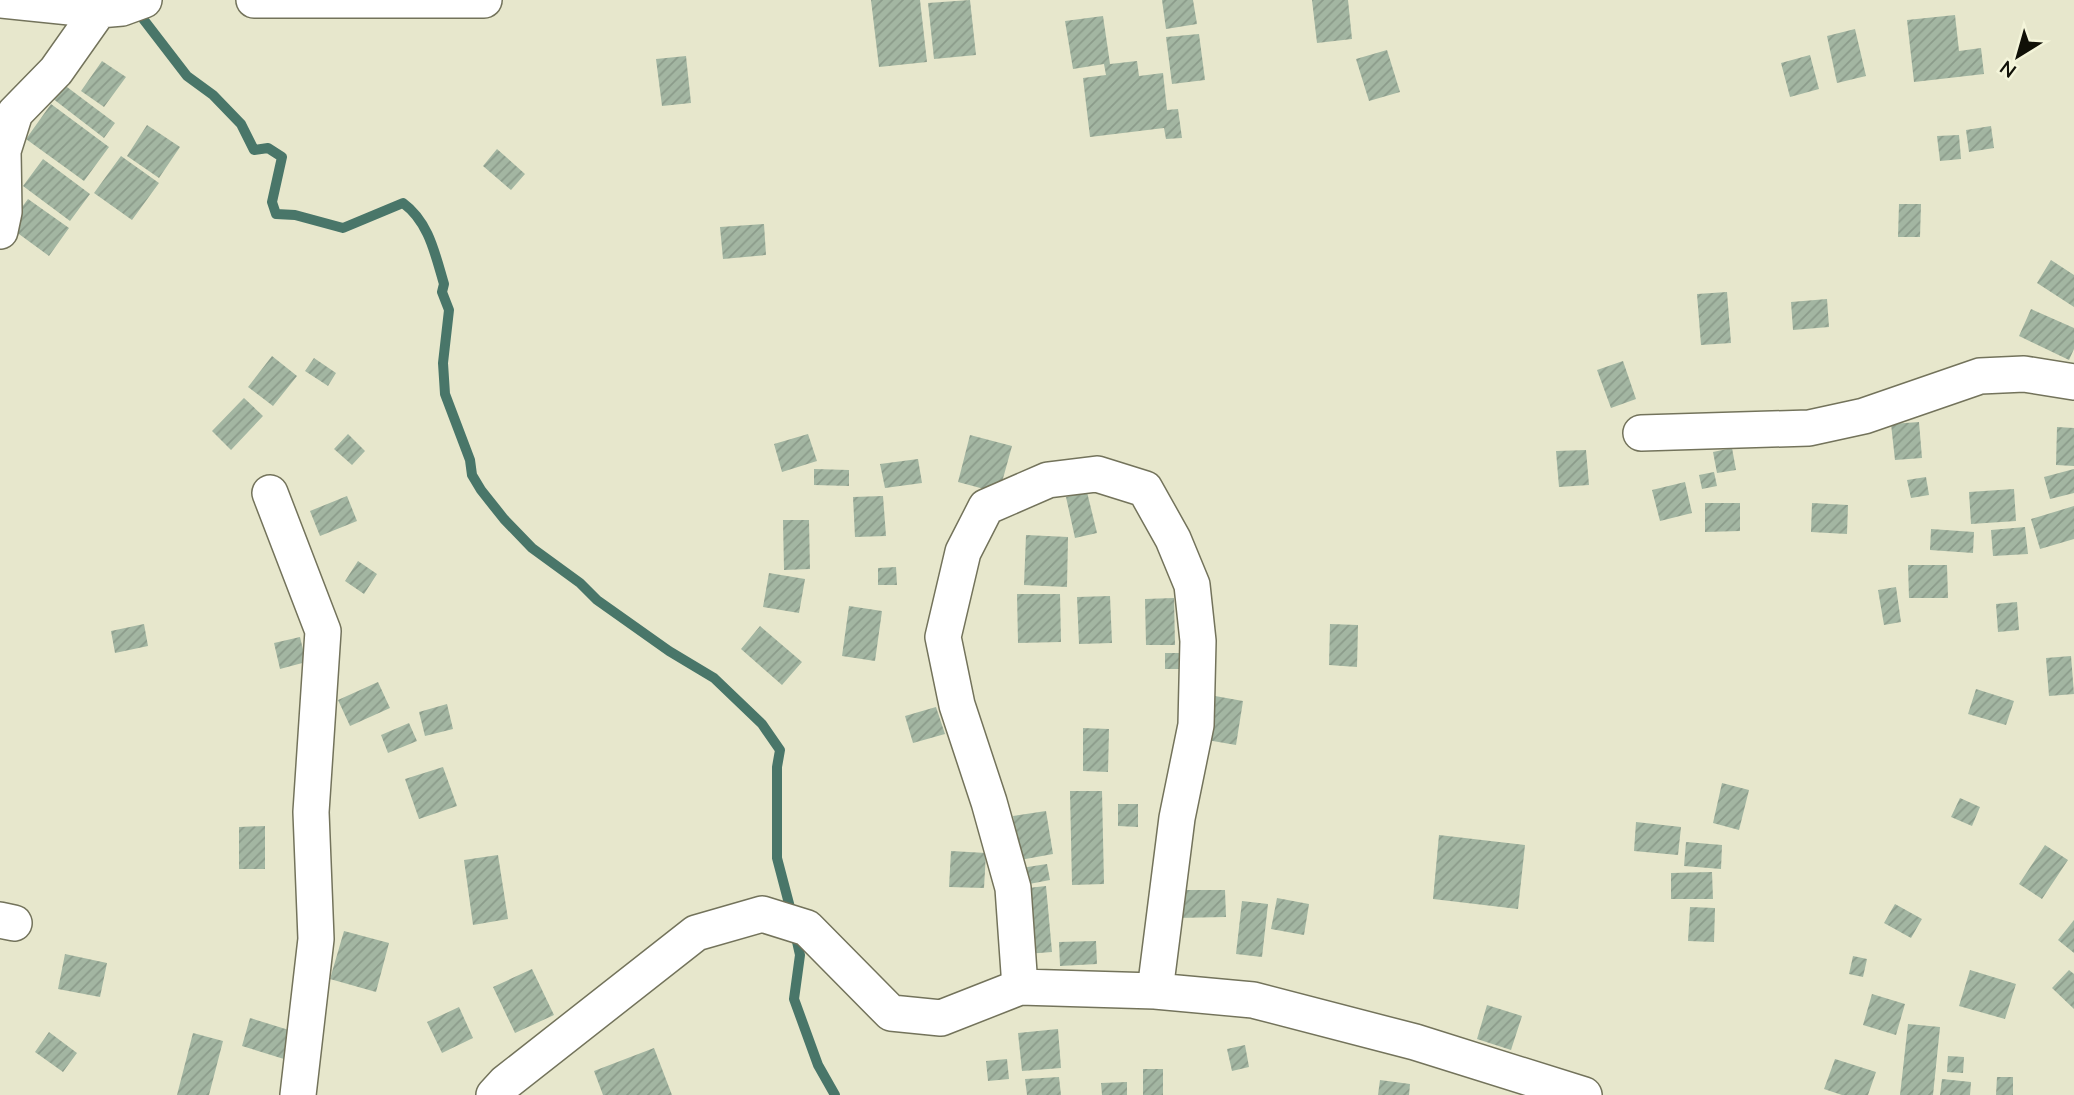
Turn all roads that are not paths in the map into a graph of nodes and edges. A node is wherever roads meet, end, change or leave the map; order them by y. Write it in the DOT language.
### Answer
graph roads {
  1 [pos="0,0"];
  2 [pos="254,0"];
  3 [pos="484,0"];
  4 [pos="121,6"];
  5 [pos="0,231"];
  6 [pos="2074,382"];
  7 [pos="1641,433"];
  8 [pos="270,493"];
  9 [pos="1020,987"];
  10 [pos="1155,991"];
  11 [pos="298,1095"];
  12 [pos="495,1095"];
  13 [pos="1584,1095"];
  1 -- 4 [label="street"];
  2 -- 3 [label="street"];
  4 -- 5 [label="street"];
  6 -- 7 [label="street"];
  8 -- 11 [label="street"];
  9 -- 10 [label="street"];
  9 -- 10 [label="street"];
  9 -- 12 [label="street"];
  10 -- 13 [label="street"];
}
